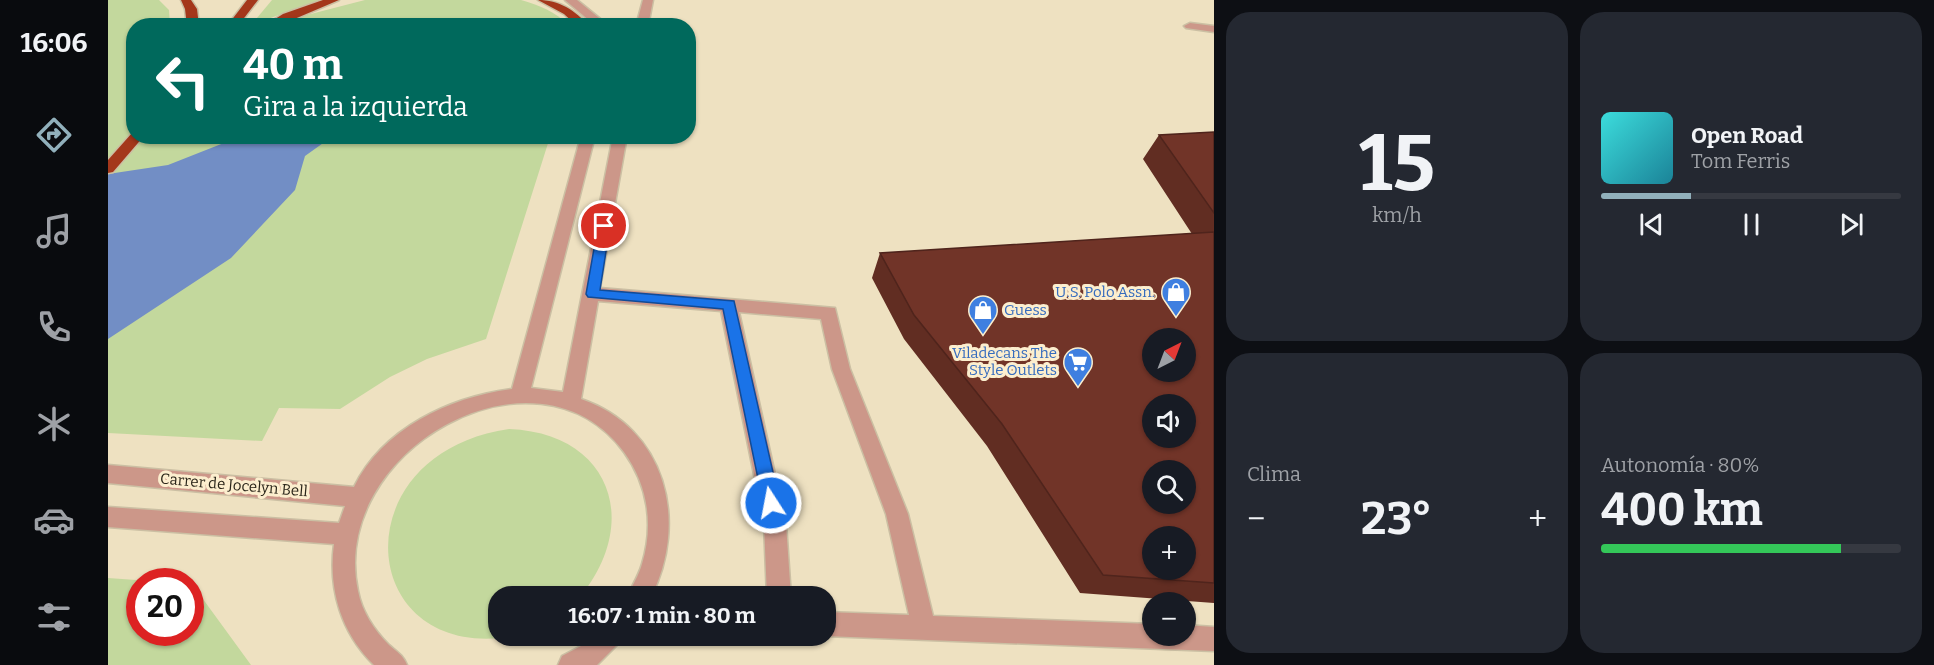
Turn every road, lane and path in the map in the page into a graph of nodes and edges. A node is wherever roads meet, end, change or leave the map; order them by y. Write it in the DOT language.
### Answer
graph roads {
  1 [pos="186,0"];
  2 [pos="254,0"];
  3 [pos="334,0"];
  4 [pos="543,0"];
  5 [pos="570,0"];
  6 [pos="648,0"];
  7 [pos="192,18"];
  8 [pos="239,18"];
  9 [pos="287,18"];
  10 [pos="575,18"];
  11 [pos="594,18"];
  12 [pos="644,18"];
  13 [pos="1190,26"];
  14 [pos="1214,29"];
  15 [pos="130,144"];
  16 [pos="586,144"];
  17 [pos="619,144"];
  18 [pos="108,169"];
  19 [pos="592,294"];
  20 [pos="729,305"];
  21 [pos="520,395"];
  22 [pos="571,402"];
  23 [pos="108,474"];
  24 [pos="359,496"];
  25 [pos="108,517"];
  26 [pos="345,534"];
  27 [pos="644,586"];
  28 [pos="778,586"];
  29 [pos="836,624"];
  30 [pos="924,627"];
  31 [pos="1142,636"];
  32 [pos="1196,638"];
  33 [pos="1214,639"];
  34 [pos="599,646"];
  35 [pos="393,665"];
  36 [pos="571,665"];
  1 -- 7 [label="highway"];
  2 -- 8 [label="highway"];
  3 -- 9 [label="highway"];
  4 -- 10 [label="highway"];
  5 -- 11 [label="street"];
  6 -- 12 [label="street"];
  13 -- 14 [label="street"];
  15 -- 18 [label="highway"];
  16 -- 21 [label="street"];
  17 -- 19 [label="street"];
  19 -- 20 [label="street"];
  19 -- 22 [label="street"];
  20 -- 28 [label="street"];
  20 -- 30 [label="street"];
  21 -- 22 [label="street"];
  21 -- 24 [label="street"];
  22 -- 27 [label="street"];
  23 -- 24 [label="street, Carrer de Jocelyn Bell"];
  24 -- 26 [label="street"];
  25 -- 26 [label="street"];
  26 -- 35 [label="street"];
  29 -- 30 [label="street"];
  30 -- 31 [label="street"];
  32 -- 33 [label="street"];
  34 -- 36 [label="street"];
}
